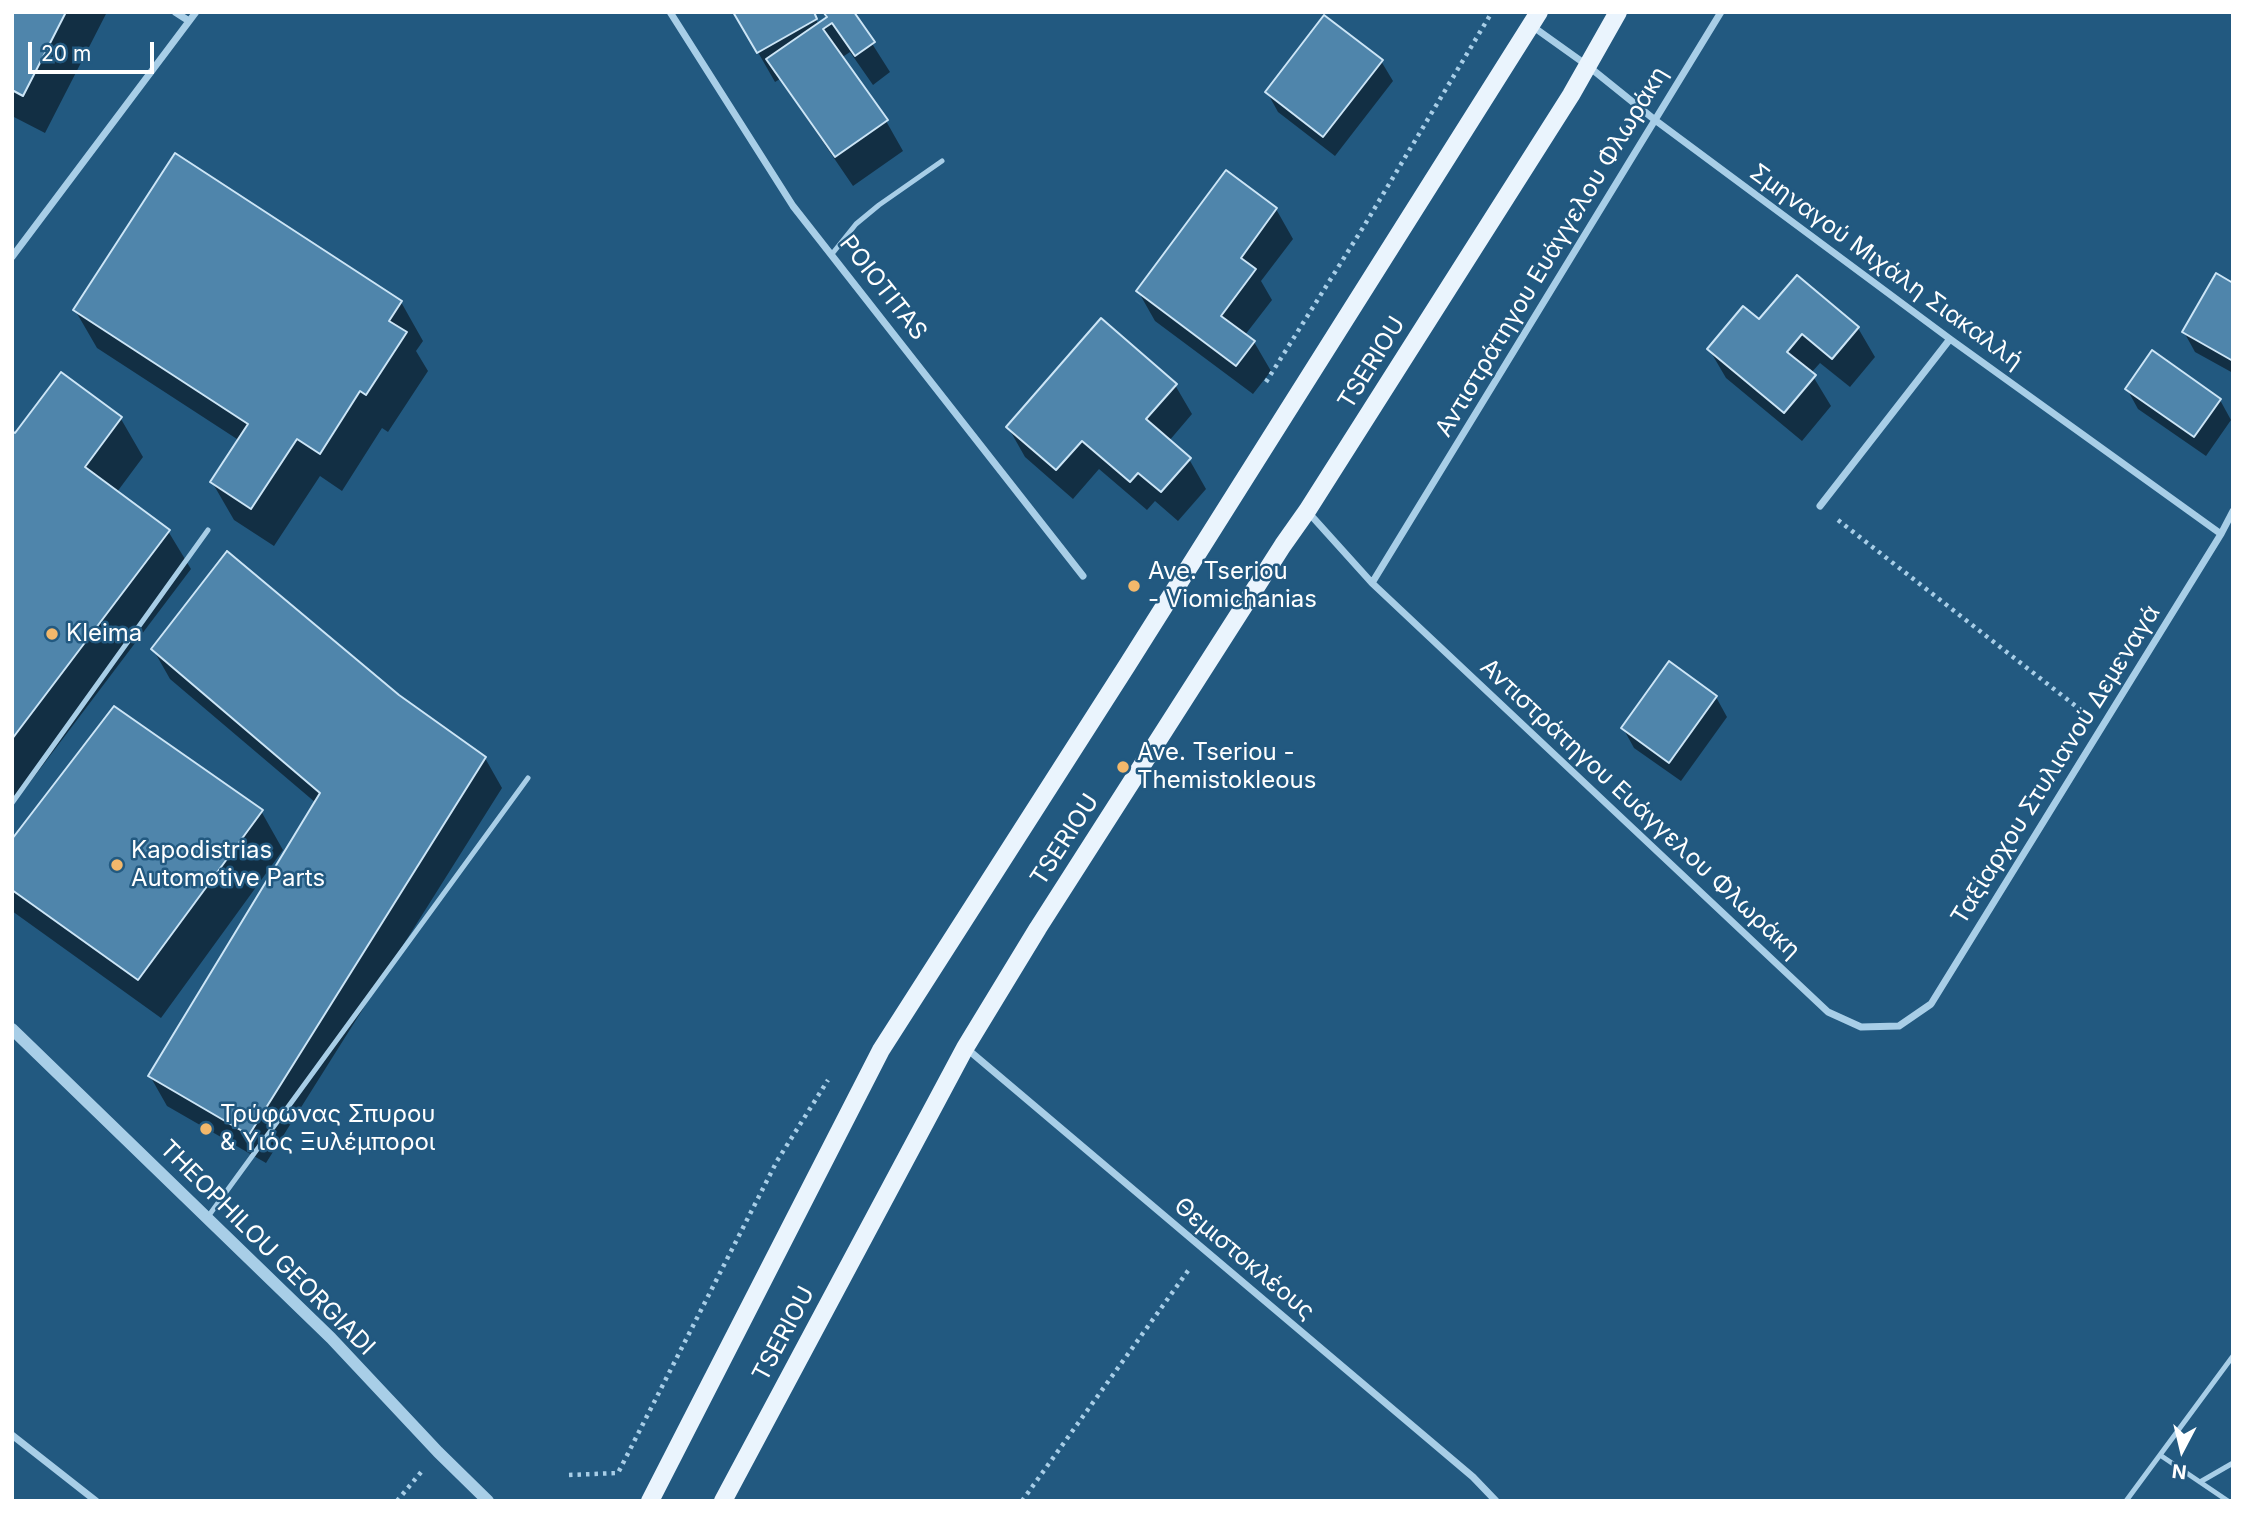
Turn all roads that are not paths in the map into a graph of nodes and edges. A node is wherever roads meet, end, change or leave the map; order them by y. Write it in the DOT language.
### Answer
graph roads {
  1 [pos="175,12"];
  2 [pos="196,12"];
  3 [pos="670,12"];
  4 [pos="1618,12"];
  5 [pos="1721,12"];
  6 [pos="1535,19"];
  7 [pos="189,21"];
  8 [pos="1588,66"];
  9 [pos="1655,120"];
  10 [pos="942,161"];
  11 [pos="832,254"];
  12 [pos="12,257"];
  13 [pos="1950,339"];
  14 [pos="1820,506"];
  15 [pos="1307,511"];
  16 [pos="2233,511"];
  17 [pos="208,530"];
  18 [pos="2221,534"];
  19 [pos="1083,576"];
  20 [pos="1372,583"];
  21 [pos="528,778"];
  22 [pos="12,803"];
  23 [pos="1899,1026"];
  24 [pos="12,1029"];
  25 [pos="965,1048"];
  26 [pos="207,1218"];
  27 [pos="2233,1356"];
  28 [pos="12,1435"];
  29 [pos="2160,1455"];
  30 [pos="2233,1463"];
  31 [pos="2200,1482"];
  32 [pos="96,1501"];
  33 [pos="488,1501"];
  34 [pos="650,1501"];
  35 [pos="723,1501"];
  36 [pos="1496,1501"];
  37 [pos="2126,1501"];
  38 [pos="2228,1501"];
  1 -- 7 [label="street"];
  2 -- 7 [label="street"];
  3 -- 11 [label="street, POIOTITAS"];
  4 -- 8 [label="main road, TSERIOU"];
  5 -- 9 [label="street, Αντιστράτηγου Ευάγγελου Φλωράκη"];
  6 -- 8 [label="street, Σμηναγού Μιχάλη Σιακαλλή"];
  6 -- 34 [label="main road, TSERIOU"];
  7 -- 12 [label="street"];
  8 -- 9 [label="street, Σμηναγού Μιχάλη Σιακαλλή"];
  8 -- 15 [label="main road, TSERIOU"];
  9 -- 13 [label="street, Σμηναγού Μιχάλη Σιακαλλή"];
  9 -- 20 [label="street, Αντιστράτηγου Ευάγγελου Φλωράκη"];
  10 -- 11 [label="lane"];
  11 -- 19 [label="street, POIOTITAS"];
  13 -- 14 [label="street"];
  13 -- 18 [label="street, Σμηναγού Μιχάλη Σιακαλλή"];
  15 -- 20 [label="street, Αντιστράτηγου Ευάγγελου Φλωράκη"];
  15 -- 25 [label="main road, TSERIOU"];
  16 -- 18 [label="street, Ταξίαρχου Στυλιανού Δεμεναγά"];
  17 -- 22 [label="lane"];
  18 -- 23 [label="street, Ταξίαρχου Στυλιανού Δεμεναγά"];
  20 -- 23 [label="street, Αντιστράτηγου Ευάγγελου Φλωράκη"];
  21 -- 26 [label="lane"];
  24 -- 26 [label="street, THEOPHILOU GEORGIADI"];
  25 -- 35 [label="main road, TSERIOU"];
  25 -- 36 [label="street, Θεμιστοκλέους"];
  26 -- 33 [label="street, THEOPHILOU GEORGIADI"];
  27 -- 29 [label="lane"];
  28 -- 32 [label="street"];
  29 -- 31 [label="lane"];
  29 -- 37 [label="lane"];
  30 -- 31 [label="lane"];
  31 -- 38 [label="lane"];
}
